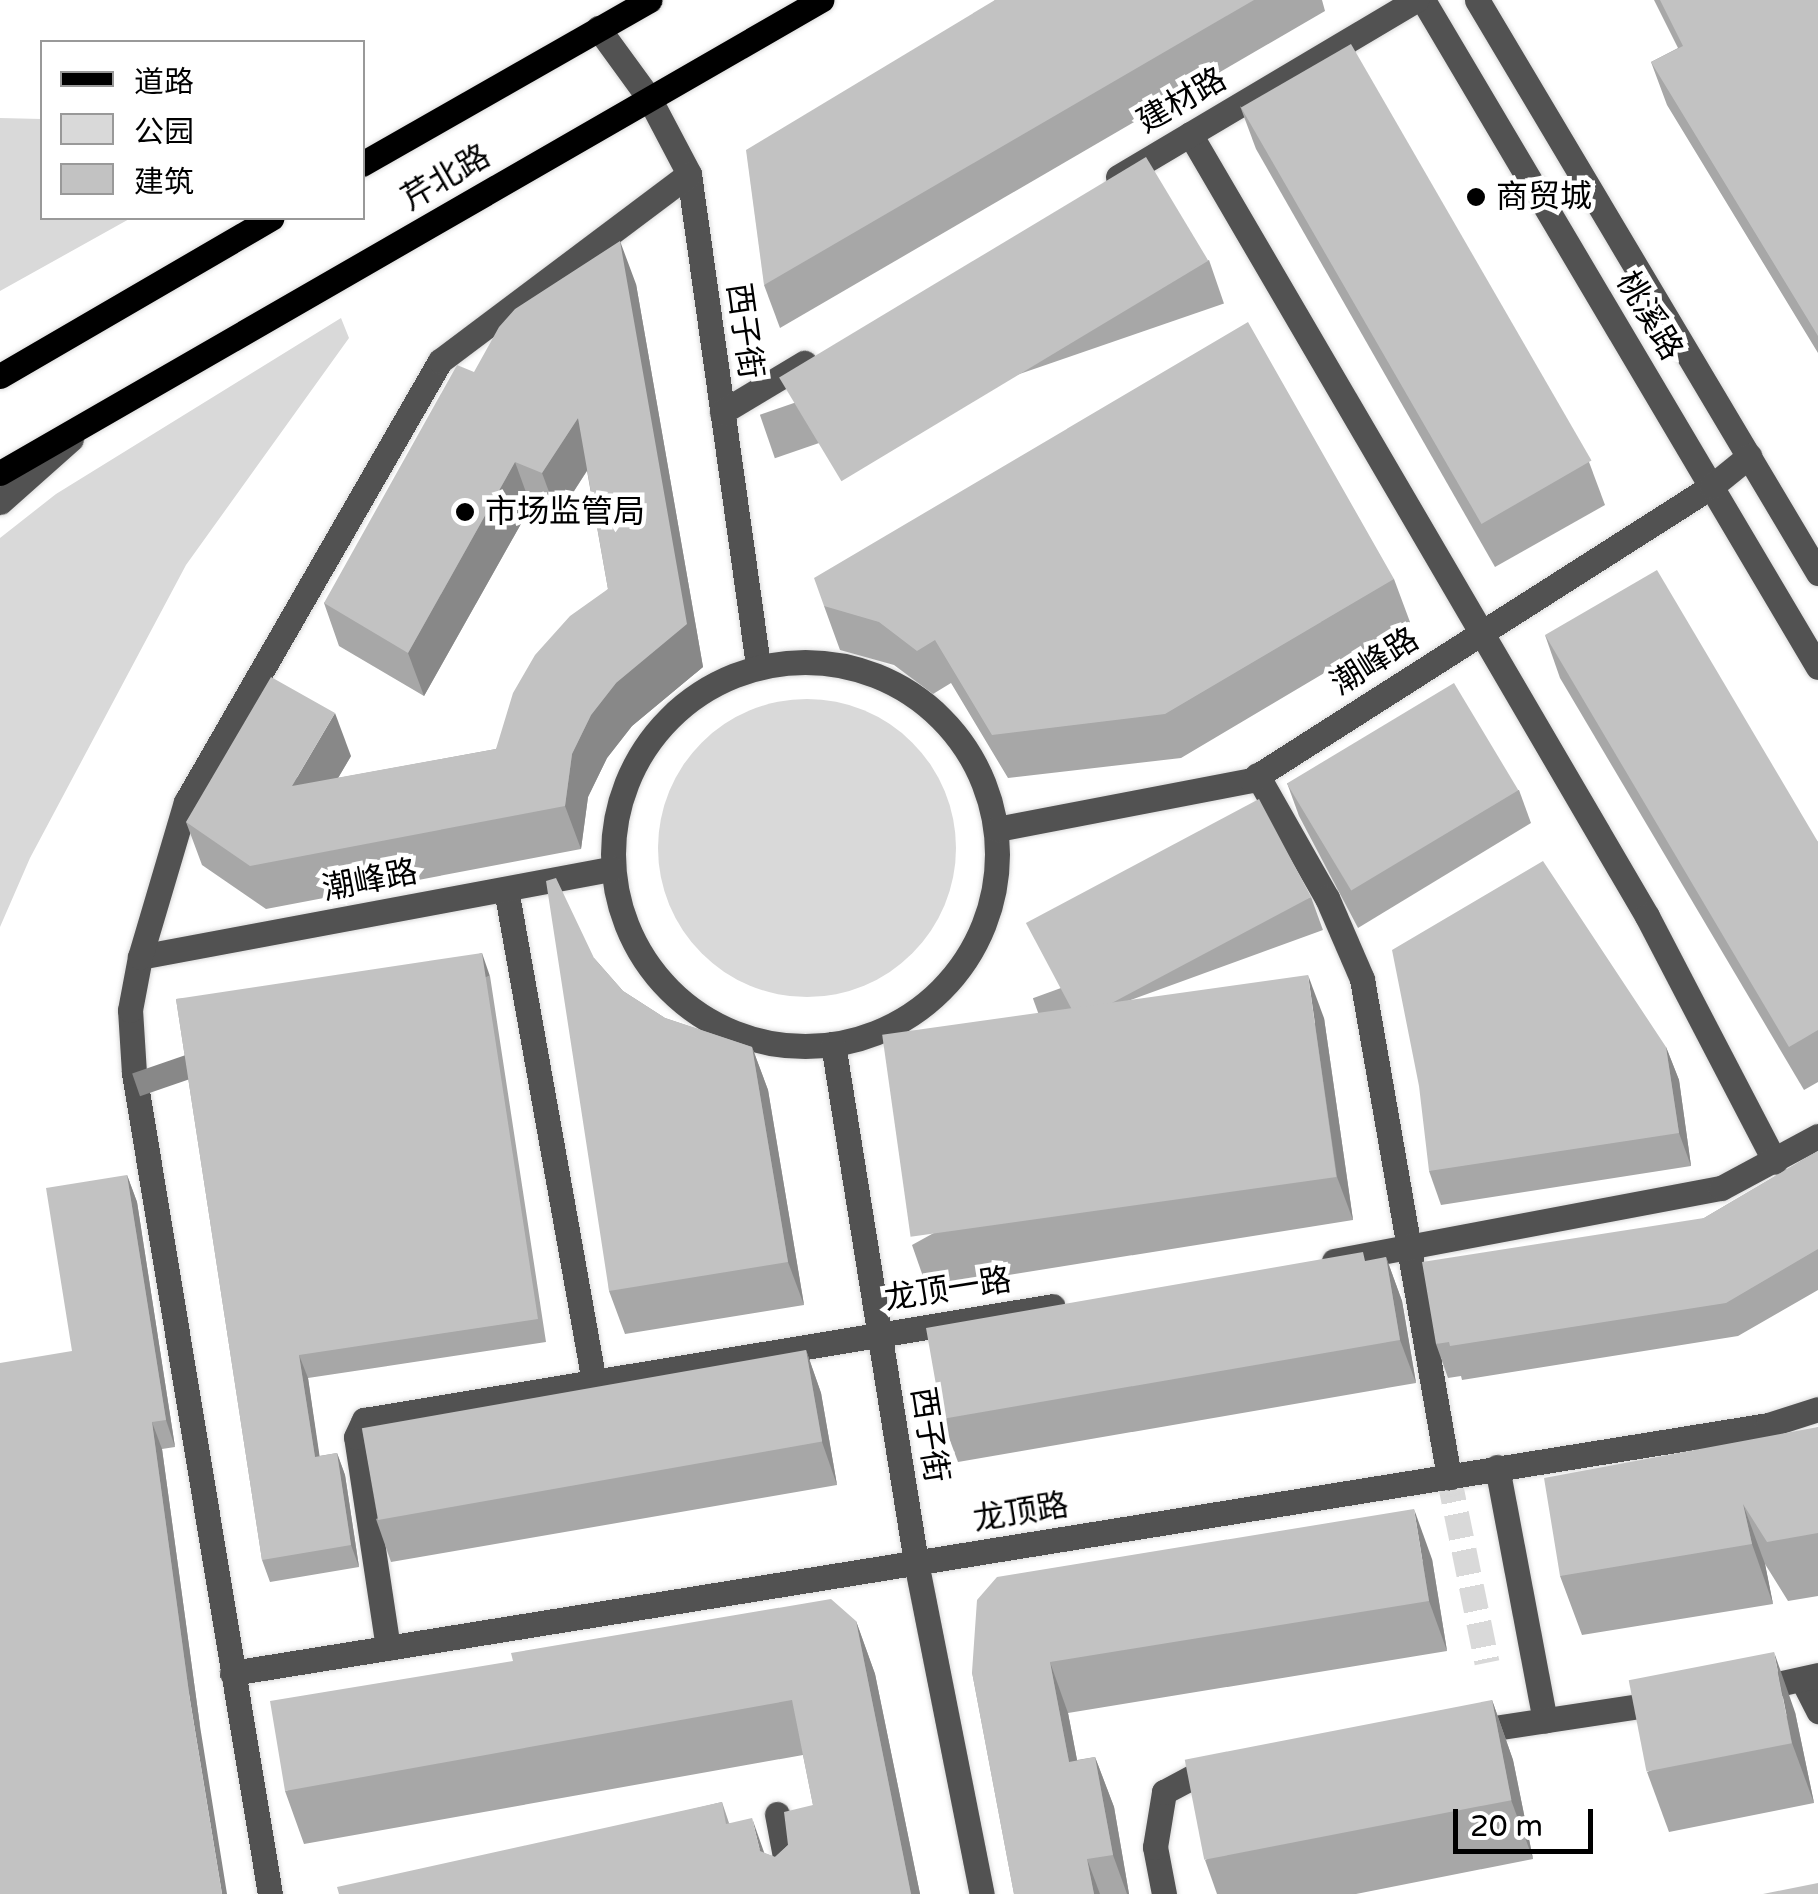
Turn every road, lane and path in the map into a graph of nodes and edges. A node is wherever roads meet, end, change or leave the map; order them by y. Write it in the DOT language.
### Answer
graph roads {
  1 [pos="650,0"];
  2 [pos="821,0"];
  3 [pos="1420,0"];
  4 [pos="1477,0"];
  5 [pos="598,28"];
  6 [pos="649,98"];
  7 [pos="1190,134"];
  8 [pos="365,162"];
  9 [pos="689,174"];
  10 [pos="1090,193"];
  11 [pos="267,220"];
  12 [pos="101,315"];
  13 [pos="822,352"];
  14 [pos="0,364"];
  15 [pos="0,376"];
  16 [pos="722,412"];
  17 [pos="96,418"];
  18 [pos="1749,456"];
  19 [pos="0,473"];
  20 [pos="1712,486"];
  21 [pos="0,502"];
  22 [pos="1818,573"];
  23 [pos="1479,634"];
  24 [pos="758,667"];
  25 [pos="1818,667"];
  26 [pos="1257,775"];
  27 [pos="997,829"];
  28 [pos="612,869"];
  29 [pos="506,889"];
  30 [pos="140,958"];
  31 [pos="833,1044"];
  32 [pos="1818,1136"];
  33 [pos="1775,1162"];
  34 [pos="1409,1248"];
  35 [pos="1311,1264"];
  36 [pos="1076,1302"];
  37 [pos="880,1334"];
  38 [pos="594,1382"];
  39 [pos="1818,1409"];
  40 [pos="1497,1467"];
  41 [pos="1449,1478"];
  42 [pos="916,1562"];
  43 [pos="388,1648"];
  44 [pos="232,1673"];
  45 [pos="1810,1678"];
  46 [pos="1729,1693"];
  47 [pos="1692,1698"];
  48 [pos="1818,1711"];
  49 [pos="1545,1720"];
  50 [pos="1449,1736"];
  51 [pos="1256,1766"];
  52 [pos="777,1814"];
  53 [pos="270,1894"];
  54 [pos="792,1894"];
  55 [pos="982,1894"];
  56 [pos="1164,1894"];
  1 -- 5 [label="main road, 芹北路"];
  2 -- 6 [label="main road, 芹北路"];
  3 -- 7 [label="street, 建材路"];
  3 -- 20 [label="street, 桃溪路"];
  4 -- 18 [label="street, 桃溪路"];
  5 -- 6 [label="street, 西子街"];
  5 -- 8 [label="main road, 芹北路"];
  6 -- 9 [label="street, 西子街"];
  6 -- 17 [label="main road, 芹北路"];
  7 -- 10 [label="street, 建材路"];
  7 -- 23 [label="street"];
  9 -- 16 [label="street, 西子街"];
  9 -- 30 [label="street"];
  11 -- 12 [label="main road"];
  12 -- 14 [label="street"];
  12 -- 15 [label="main road"];
  13 -- 16 [label="street"];
  16 -- 24 [label="street, 西子街"];
  17 -- 19 [label="main road, 芹北路"];
  17 -- 21 [label="street"];
  18 -- 20 [label="street, 潮峰路"];
  18 -- 22 [label="street, 桃溪路"];
  20 -- 23 [label="street, 潮峰路"];
  20 -- 25 [label="street, 桃溪路"];
  23 -- 26 [label="street, 潮峰路"];
  23 -- 33 [label="street"];
  24 -- 27 [label="street"];
  24 -- 28 [label="street"];
  26 -- 27 [label="street, 潮峰路"];
  26 -- 34 [label="street"];
  27 -- 31 [label="street"];
  28 -- 29 [label="street, 潮峰路"];
  28 -- 31 [label="street"];
  29 -- 30 [label="street, 潮峰路"];
  29 -- 38 [label="street"];
  30 -- 44 [label="street"];
  31 -- 37 [label="street, 西子街"];
  32 -- 33 [label="street"];
  33 -- 34 [label="street"];
  34 -- 35 [label="street"];
  34 -- 41 [label="street"];
  36 -- 37 [label="street, 龙顶一路"];
  37 -- 38 [label="street, 龙顶一路"];
  37 -- 42 [label="street, 西子街"];
  38 -- 43 [label="street, 龙顶一路"];
  39 -- 40 [label="street, 龙顶路"];
  40 -- 41 [label="street, 龙顶路"];
  40 -- 49 [label="street"];
  41 -- 42 [label="street, 龙顶路"];
  42 -- 43 [label="street, 龙顶路"];
  42 -- 55 [label="street, 西子街"];
  43 -- 44 [label="street, 龙顶路"];
  44 -- 53 [label="street"];
  45 -- 46 [label="street"];
  45 -- 48 [label="street"];
  47 -- 49 [label="street"];
  49 -- 50 [label="street"];
  51 -- 56 [label="street"];
  52 -- 54 [label="street"];
}
